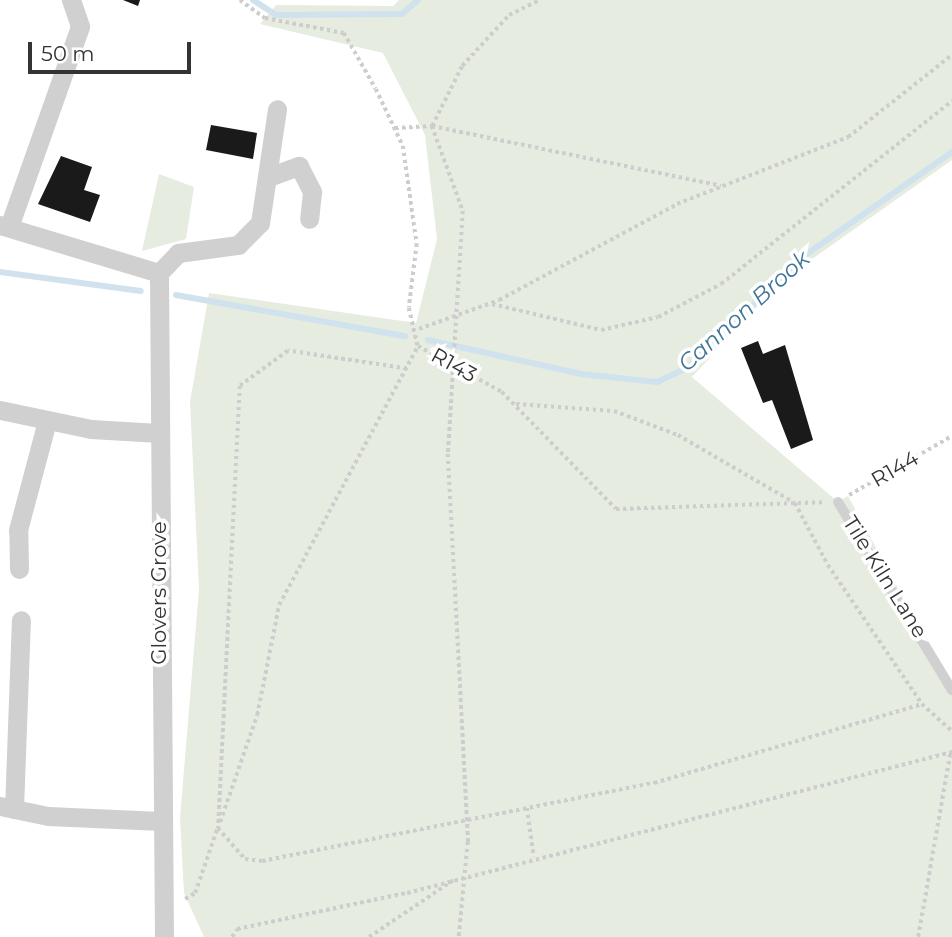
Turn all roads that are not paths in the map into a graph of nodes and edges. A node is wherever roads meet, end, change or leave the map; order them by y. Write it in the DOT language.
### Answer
graph roads {
  1 [pos="71,0"];
  2 [pos="278,109"];
  3 [pos="271,176"];
  4 [pos="309,219"];
  5 [pos="4,226"];
  6 [pos="159,273"];
  7 [pos="0,410"];
  8 [pos="47,421"];
  9 [pos="159,433"];
  10 [pos="838,502"];
  11 [pos="19,569"];
  12 [pos="21,620"];
  13 [pos="0,649"];
  14 [pos="20,650"];
  15 [pos="952,690"];
  16 [pos="7,808"];
  17 [pos="160,821"];
  18 [pos="163,912"];
  19 [pos="164,937"];
  20 [pos="173,937"];
  1 -- 5 [label="street"];
  2 -- 3 [label="street"];
  3 -- 4 [label="street"];
  3 -- 6 [label="street"];
  5 -- 6 [label="street"];
  6 -- 9 [label="street, Glovers Grove"];
  7 -- 8 [label="street"];
  8 -- 9 [label="street"];
  8 -- 11 [label="street"];
  9 -- 17 [label="street, Glovers Grove"];
  10 -- 15 [label="lane, Tile Kiln Lane"];
  12 -- 14 [label="street"];
  13 -- 14 [label="street"];
  14 -- 16 [label="street"];
  16 -- 17 [label="street"];
  17 -- 18 [label="street, Glovers Grove"];
  18 -- 19 [label="street, Glovers Grove"];
  18 -- 20 [label="street, Glovers Grove"];
}
